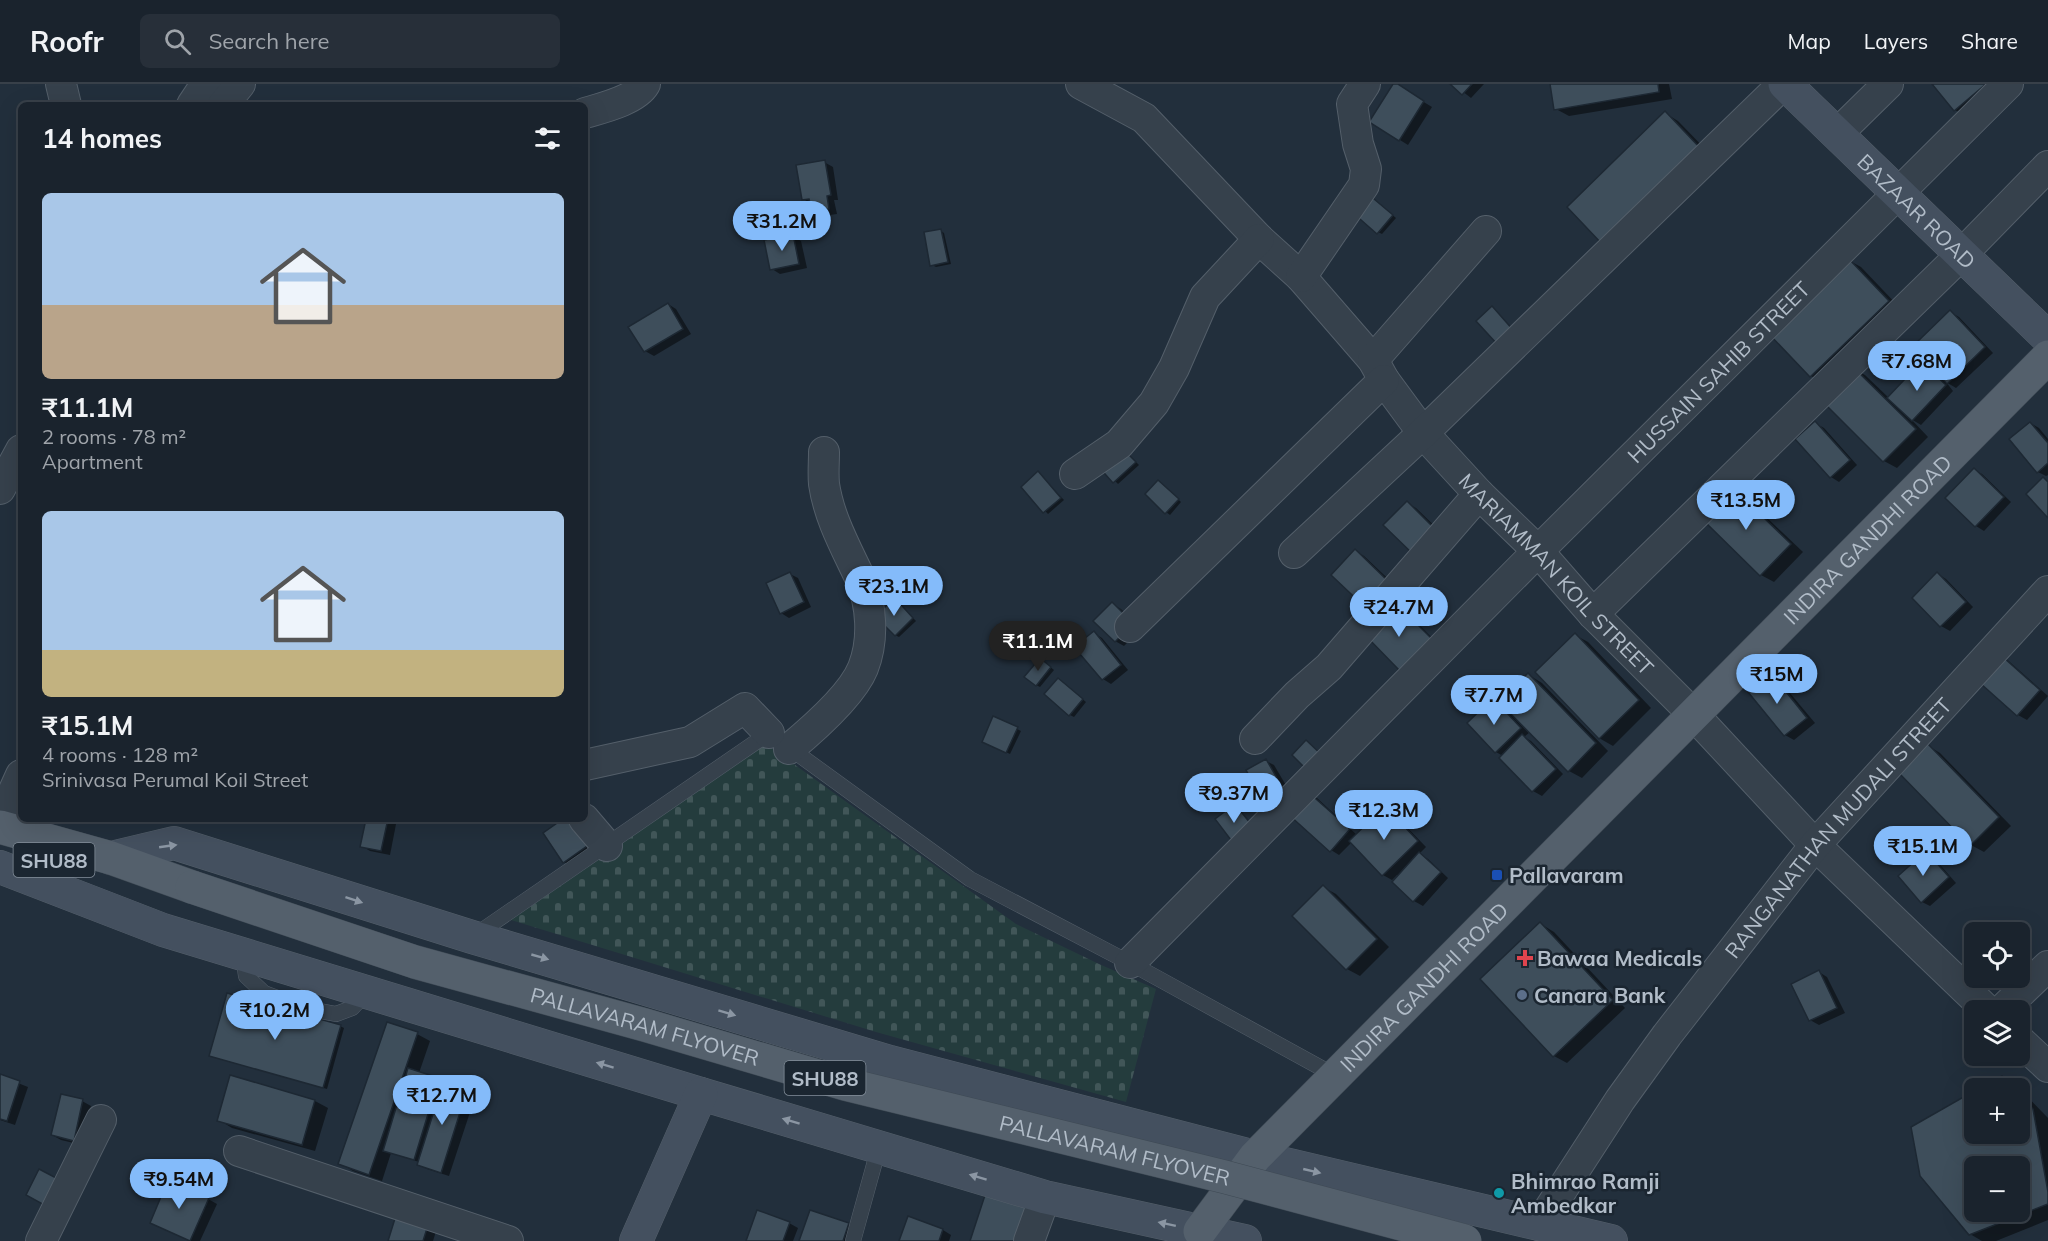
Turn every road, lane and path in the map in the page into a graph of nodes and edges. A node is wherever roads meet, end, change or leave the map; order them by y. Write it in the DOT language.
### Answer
graph roads {
  1 [pos="61,84"];
  2 [pos="206,84"];
  3 [pos="240,84"];
  4 [pos="645,84"];
  5 [pos="1081,84"];
  6 [pos="1365,84"];
  7 [pos="1784,84"];
  8 [pos="1887,84"];
  9 [pos="2008,84"];
  10 [pos="65,102"];
  11 [pos="194,102"];
  12 [pos="225,102"];
  13 [pos="588,111"];
  14 [pos="1837,134"];
  15 [pos="2048,166"];
  16 [pos="1899,193"];
  17 [pos="1486,231"];
  18 [pos="1259,239"];
  19 [pos="1962,254"];
  20 [pos="1301,277"];
  21 [pos="2048,338"];
  22 [pos="2048,357"];
  23 [pos="1379,370"];
  24 [pos="1423,433"];
  25 [pos="824,452"];
  26 [pos="18,456"];
  27 [pos="1075,474"];
  28 [pos="0,489"];
  29 [pos="1479,494"];
  30 [pos="1538,551"];
  31 [pos="1294,553"];
  32 [pos="2048,591"];
  33 [pos="1593,614"];
  34 [pos="1130,627"];
  35 [pos="1693,714"];
  36 [pos="1255,739"];
  37 [pos="779,741"];
  38 [pos="588,764"];
  39 [pos="18,781"];
  40 [pos="0,820"];
  41 [pos="587,822"];
  42 [pos="0,827"];
  43 [pos="0,840"];
  44 [pos="1815,845"];
  45 [pos="607,846"];
  46 [pos="0,867"];
  47 [pos="109,868"];
  48 [pos="186,895"];
  49 [pos="472,937"];
  50 [pos="1130,963"];
  51 [pos="2048,966"];
  52 [pos="1977,1000"];
  53 [pos="2012,1000"];
  54 [pos="2030,1050"];
  55 [pos="2048,1067"];
  56 [pos="1334,1076"];
  57 [pos="701,1094"];
  58 [pos="101,1120"];
  59 [pos="879,1147"];
  60 [pos="239,1151"];
  61 [pos="1255,1157"];
  62 [pos="1045,1197"];
  63 [pos="1539,1225"];
  64 [pos="1200,1231"];
  65 [pos="40,1241"];
  66 [pos="508,1241"];
  67 [pos="636,1241"];
  68 [pos="853,1241"];
  69 [pos="1029,1241"];
  70 [pos="1245,1241"];
  71 [pos="1385,1241"];
  72 [pos="1465,1241"];
  73 [pos="1611,1241"];
  1 -- 10 [label="street"];
  2 -- 11 [label="street"];
  3 -- 12 [label="street"];
  4 -- 13 [label="street"];
  5 -- 18 [label="street, MARIAMMAN KOIL STREET"];
  6 -- 20 [label="street"];
  7 -- 14 [label="street, BAZAAR ROAD"];
  7 -- 24 [label="street"];
  8 -- 14 [label="street"];
  9 -- 16 [label="street, HUSSAIN SAHIB STREET"];
  14 -- 16 [label="street, BAZAAR ROAD"];
  15 -- 19 [label="street"];
  16 -- 19 [label="street, BAZAAR ROAD"];
  16 -- 30 [label="street, HUSSAIN SAHIB STREET"];
  17 -- 23 [label="street"];
  18 -- 20 [label="street, MARIAMMAN KOIL STREET"];
  18 -- 27 [label="street"];
  19 -- 21 [label="street, BAZAAR ROAD"];
  19 -- 33 [label="street"];
  20 -- 23 [label="street, MARIAMMAN KOIL STREET"];
  22 -- 35 [label="main road, INDIRA GANDHI ROAD"];
  23 -- 24 [label="street, MARIAMMAN KOIL STREET"];
  23 -- 34 [label="street"];
  24 -- 29 [label="street, MARIAMMAN KOIL STREET"];
  24 -- 31 [label="street"];
  25 -- 37 [label="street"];
  26 -- 28 [label="street"];
  29 -- 30 [label="street, MARIAMMAN KOIL STREET"];
  29 -- 36 [label="street"];
  30 -- 33 [label="street, MARIAMMAN KOIL STREET"];
  30 -- 50 [label="street, HUSSAIN SAHIB STREET"];
  32 -- 44 [label="street, RANGANATHAN MUDALI STREET"];
  33 -- 35 [label="street, MARIAMMAN KOIL STREET"];
  35 -- 44 [label="street, MARIAMMAN KOIL STREET"];
  35 -- 56 [label="main road, INDIRA GANDHI ROAD"];
  37 -- 38 [label="street"];
  37 -- 45 [label="lane"];
  37 -- 50 [label="lane"];
  39 -- 40 [label="street"];
  41 -- 45 [label="street"];
  42 -- 47 [label="main road, SHU88"];
  43 -- 47 [label="main road, SHU88"];
  44 -- 52 [label="street, MARIAMMAN KOIL STREET"];
  44 -- 63 [label="street, RANGANATHAN MUDALI STREET"];
  45 -- 49 [label="lane"];
  57 -- 46 [label="street, one-way"];
  47 -- 48 [label="main road, PALLAVARAM FLYOVER / SHU88"];
  47 -- 49 [label="street, one-way"];
  48 -- 71 [label="main road, PALLAVARAM FLYOVER / SHU88"];
  48 -- 72 [label="main road, PALLAVARAM FLYOVER / SHU88, bridge"];
  49 -- 61 [label="street, one-way"];
  50 -- 56 [label="lane"];
  51 -- 53 [label="street"];
  54 -- 55 [label="street"];
  56 -- 61 [label="main road, INDIRA GANDHI ROAD"];
  59 -- 57 [label="street, one-way"];
  57 -- 67 [label="street"];
  58 -- 65 [label="street"];
  62 -- 59 [label="street, one-way"];
  59 -- 68 [label="lane"];
  60 -- 66 [label="street"];
  61 -- 63 [label="street, one-way"];
  61 -- 64 [label="main road, INDIRA GANDHI ROAD"];
  64 -- 62 [label="street, one-way"];
  62 -- 69 [label="street"];
  63 -- 73 [label="street"];
  64 -- 70 [label="street"];
}
